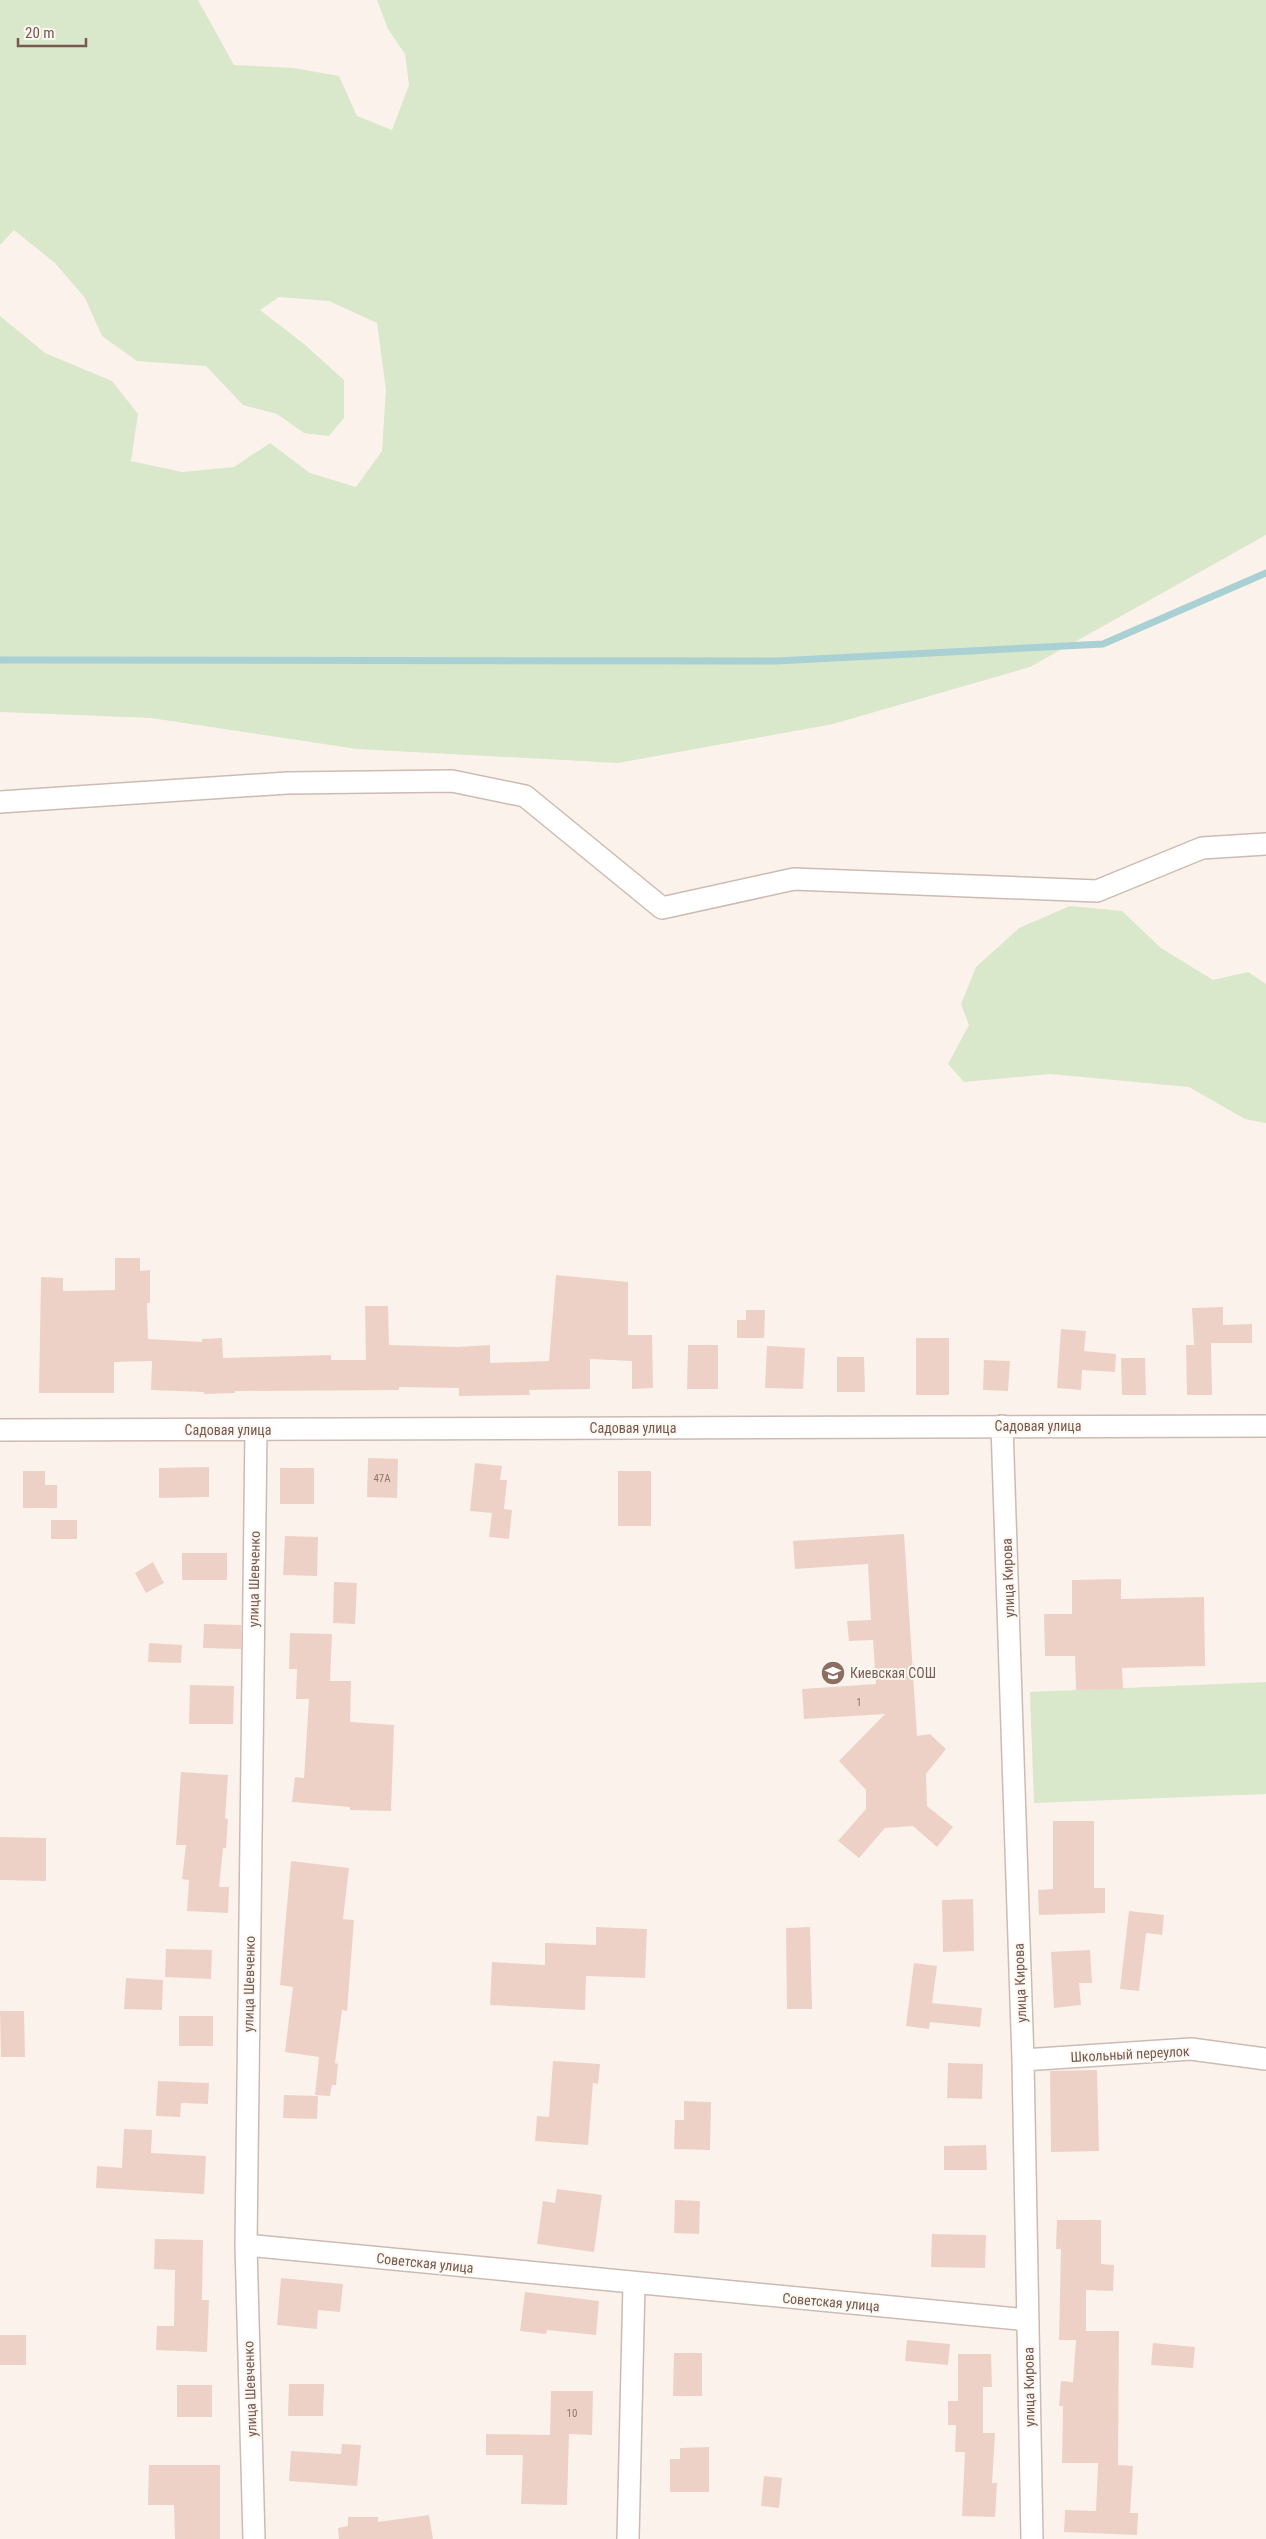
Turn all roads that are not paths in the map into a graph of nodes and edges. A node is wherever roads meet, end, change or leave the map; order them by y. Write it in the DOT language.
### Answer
graph roads {
  1 [pos="0,802"];
  2 [pos="1266,844"];
  3 [pos="1002,1426"];
  4 [pos="1266,1426"];
  5 [pos="0,1430"];
  6 [pos="256,1430"];
  7 [pos="1266,2059"];
  8 [pos="1023,2060"];
  9 [pos="246,2245"];
  10 [pos="634,2284"];
  11 [pos="1028,2320"];
  12 [pos="254,2539"];
  13 [pos="628,2539"];
  14 [pos="1032,2539"];
  1 -- 2 [label="street"];
  3 -- 4 [label="street, Садовая улица"];
  3 -- 6 [label="street, Садовая улица"];
  3 -- 8 [label="street, улица Кирова"];
  5 -- 6 [label="street, Садовая улица"];
  6 -- 9 [label="street, улица Шевченко"];
  7 -- 8 [label="street, Школьный переулок"];
  8 -- 11 [label="street, улица Кирова"];
  9 -- 10 [label="street, Советская улица"];
  9 -- 12 [label="street, улица Шевченко"];
  10 -- 11 [label="street, Советская улица"];
  10 -- 13 [label="street"];
  11 -- 14 [label="street, улица Кирова"];
}
